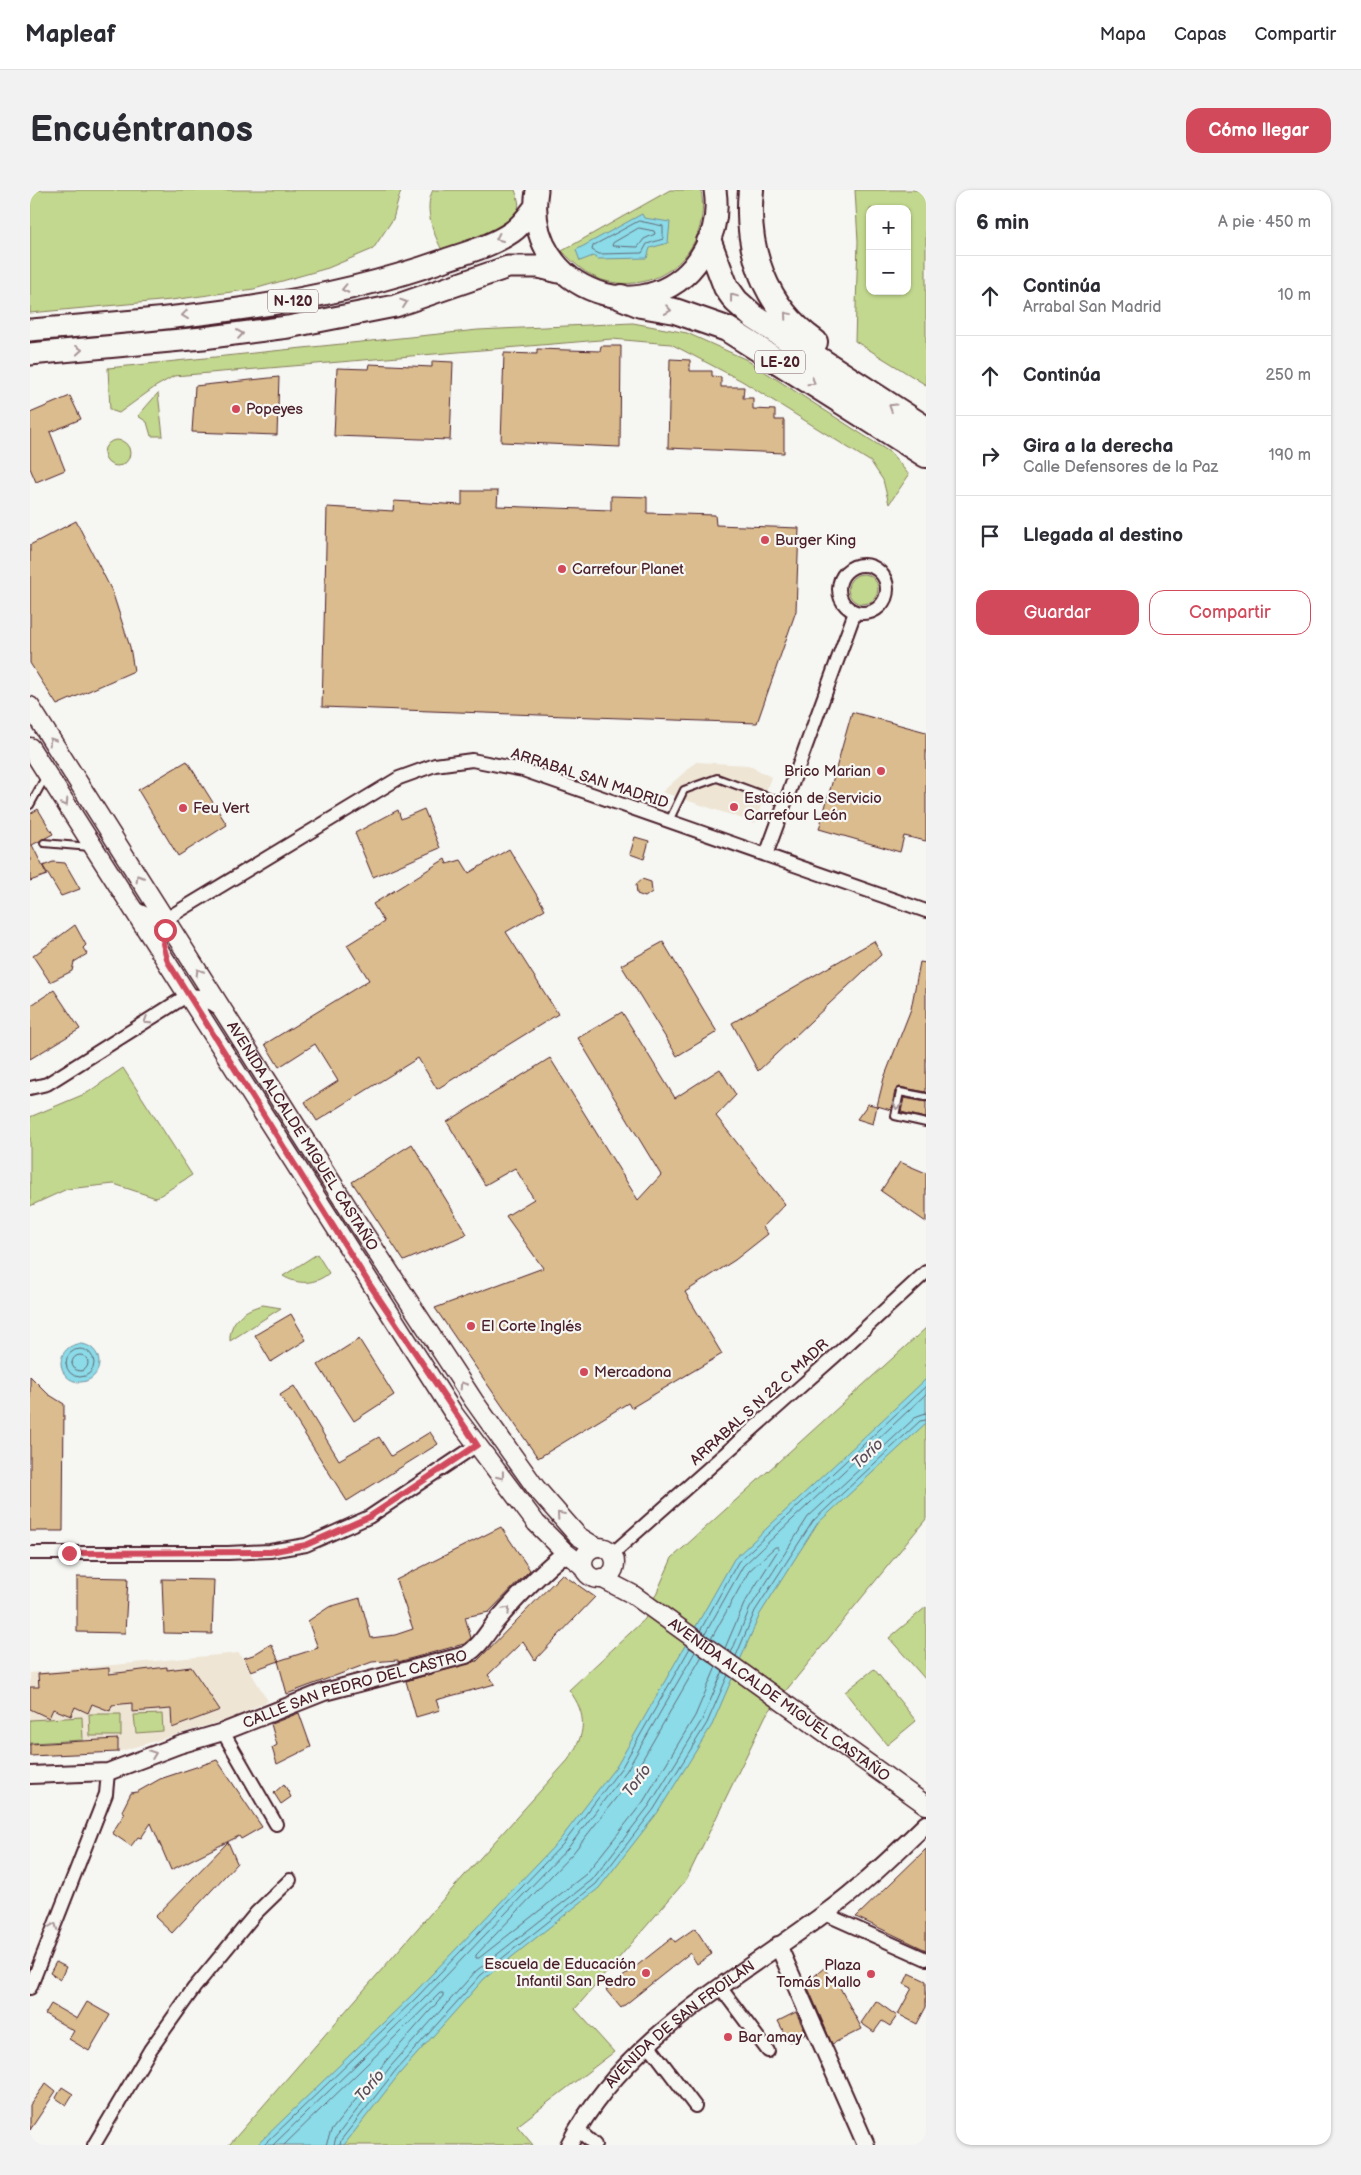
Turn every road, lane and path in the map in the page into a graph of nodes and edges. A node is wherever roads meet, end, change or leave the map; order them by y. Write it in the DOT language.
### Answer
graph roads {
  1 [pos="751,190"];
  2 [pos="716,191"];
  3 [pos="536,198"];
  4 [pos="709,242"];
  5 [pos="563,273"];
  6 [pos="621,297"];
  7 [pos="30,330"];
  8 [pos="30,354"];
  9 [pos="858,386"];
  10 [pos="921,443"];
  11 [pos="926,466"];
  12 [pos="855,612"];
  13 [pos="30,706"];
  14 [pos="30,747"];
  15 [pos="47,775"];
  16 [pos="786,803"];
  17 [pos="30,805"];
  18 [pos="669,821"];
  19 [pos="44,843"];
  20 [pos="93,847"];
  21 [pos="766,855"];
  22 [pos="131,906"];
  23 [pos="926,911"];
  24 [pos="166,919"];
  25 [pos="168,962"];
  26 [pos="188,995"];
  27 [pos="226,1014"];
  28 [pos="30,1088"];
  29 [pos="926,1097"];
  30 [pos="926,1123"];
  31 [pos="926,1272"];
  32 [pos="477,1445"];
  33 [pos="30,1553"];
  34 [pos="566,1554"];
  35 [pos="607,1556"];
  36 [pos="583,1566"];
  37 [pos="601,1578"];
  38 [pos="632,1594"];
  39 [pos="223,1732"];
  40 [pos="108,1772"];
  41 [pos="30,1775"];
  42 [pos="926,1805"];
  43 [pos="276,1824"];
  44 [pos="926,1824"];
  45 [pos="290,1880"];
  46 [pos="825,1914"];
  47 [pos="778,1945"];
  48 [pos="926,1959"];
  49 [pos="720,1987"];
  50 [pos="30,1988"];
  51 [pos="648,2044"];
  52 [pos="768,2051"];
  53 [pos="695,2106"];
  54 [pos="577,2130"];
  55 [pos="94,2145"];
  56 [pos="569,2145"];
  57 [pos="596,2145"];
  58 [pos="866,2145"];
  9 -- 1 [label="highway, one-way"];
  2 -- 4 [label="highway"];
  3 -- 5 [label="highway"];
  3 -- 7 [label="highway, N-120, one-way"];
  4 -- 6 [label="highway"];
  9 -- 4 [label="highway, LE-20, one-way"];
  5 -- 6 [label="highway"];
  8 -- 5 [label="highway, N-120, one-way"];
  6 -- 10 [label="highway, LE-20, one-way"];
  10 -- 9 [label="highway, LE-20, one-way"];
  10 -- 11 [label="street"];
  12 -- 16 [label="street"];
  24 -- 13 [label="main road, AVENIDA ALCALDE MIGUEL CASTAÑO, one-way"];
  14 -- 15 [label="main road, AVENIDA ALCALDE MIGUEL CASTAÑO"];
  15 -- 17 [label="lane"];
  15 -- 20 [label="main road, AVENIDA ALCALDE MIGUEL CASTAÑO, one-way"];
  16 -- 18 [label="lane"];
  16 -- 21 [label="street"];
  18 -- 21 [label="street, ARRABAL SAN MADRID"];
  18 -- 24 [label="street, ARRABAL SAN MADRID"];
  19 -- 20 [label="lane"];
  20 -- 22 [label="main road, AVENIDA ALCALDE MIGUEL CASTAÑO"];
  21 -- 23 [label="street, ARRABAL SAN MADRID"];
  22 -- 24 [label="street"];
  22 -- 25 [label="main road, AVENIDA ALCALDE MIGUEL CASTAÑO"];
  24 -- 25 [label="street"];
  27 -- 24 [label="main road, AVENIDA ALCALDE MIGUEL CASTAÑO, one-way"];
  25 -- 26 [label="main road, AVENIDA ALCALDE MIGUEL CASTAÑO"];
  26 -- 27 [label="street"];
  26 -- 28 [label="street, one-way"];
  26 -- 32 [label="main road, AVENIDA ALCALDE MIGUEL CASTAÑO"];
  35 -- 27 [label="main road, AVENIDA ALCALDE MIGUEL CASTAÑO, one-way"];
  29 -- 30 [label="lane, one-way"];
  31 -- 35 [label="street, ARRABAL S N 22 C MADR"];
  32 -- 33 [label="street"];
  32 -- 34 [label="main road, AVENIDA ALCALDE MIGUEL CASTAÑO, one-way"];
  34 -- 36 [label="main road, AVENIDA ALCALDE MIGUEL CASTAÑO"];
  39 -- 34 [label="street, CALLE SAN PEDRO DEL CASTRO, one-way"];
  35 -- 36 [label="main road"];
  35 -- 37 [label="main road"];
  35 -- 38 [label="main road, AVENIDA ALCALDE MIGUEL CASTAÑO"];
  36 -- 37 [label="main road, AVENIDA ALCALDE MIGUEL CASTAÑO"];
  37 -- 38 [label="main road, AVENIDA ALCALDE MIGUEL CASTAÑO"];
  38 -- 42 [label="main road, AVENIDA ALCALDE MIGUEL CASTAÑO"];
  40 -- 39 [label="street, CALLE SAN PEDRO DEL CASTRO, one-way"];
  39 -- 43 [label="street"];
  40 -- 41 [label="street, CALLE SAN PEDRO DEL CASTRO"];
  50 -- 40 [label="street, one-way"];
  44 -- 46 [label="street, AVENIDA DE SAN FROILÁN"];
  45 -- 55 [label="street"];
  46 -- 47 [label="street, AVENIDA DE SAN FROILÁN"];
  46 -- 48 [label="street"];
  47 -- 49 [label="street, AVENIDA DE SAN FROILÁN"];
  47 -- 58 [label="street"];
  49 -- 51 [label="street, AVENIDA DE SAN FROILÁN"];
  49 -- 52 [label="street"];
  51 -- 53 [label="street"];
  51 -- 54 [label="street, AVENIDA DE SAN FROILÁN"];
  54 -- 56 [label="street, AVENIDA DE SAN FROILÁN"];
  54 -- 57 [label="street"];
}
